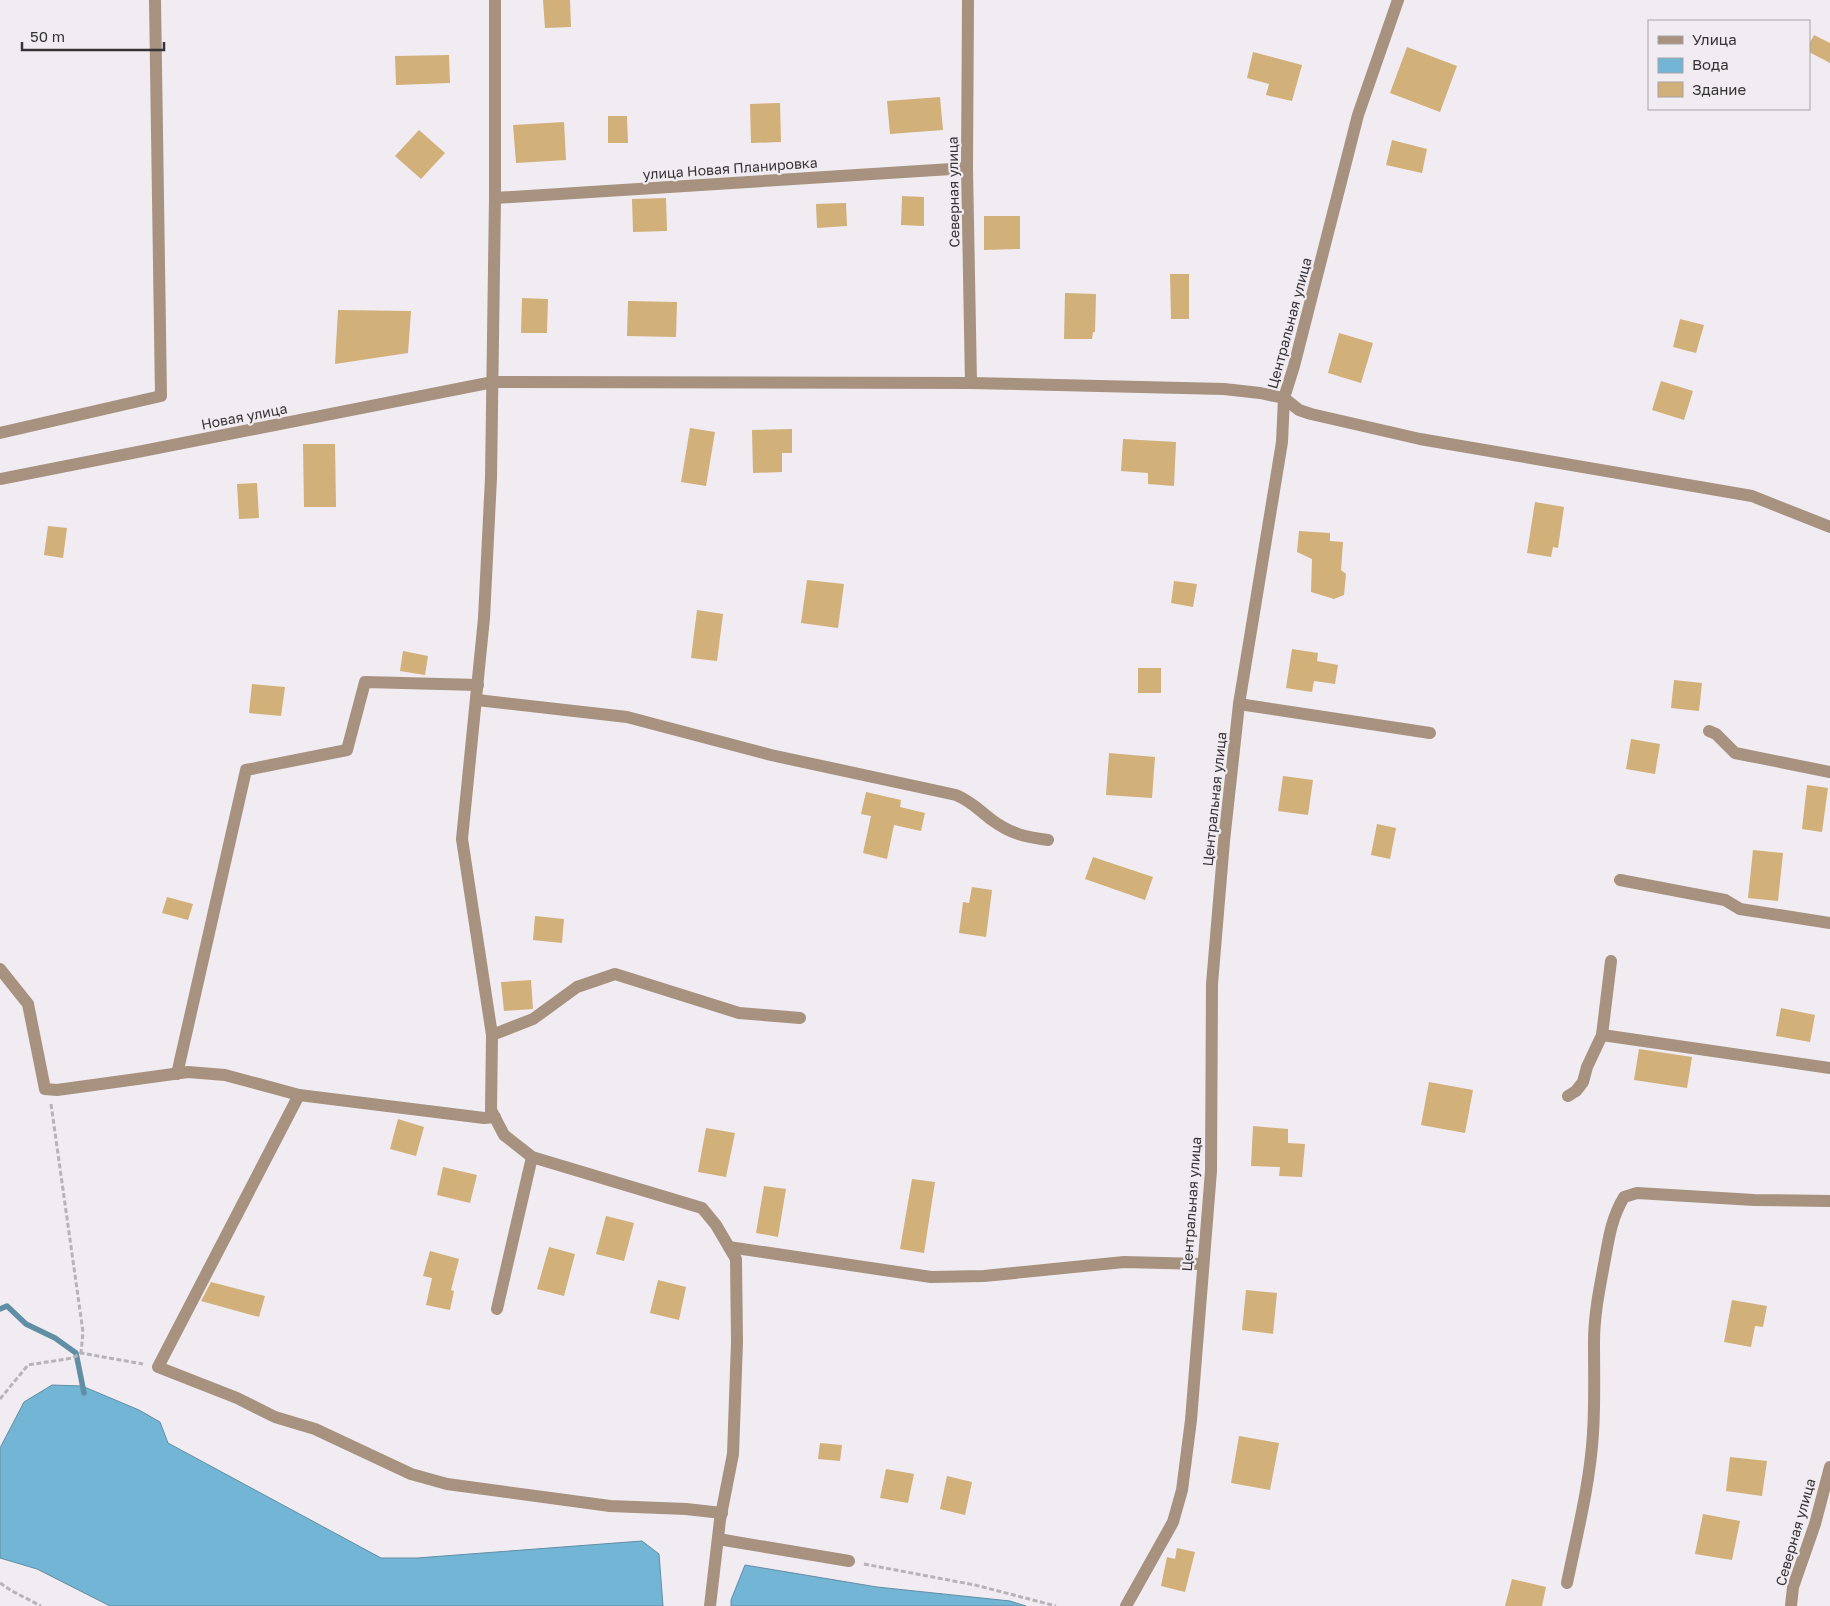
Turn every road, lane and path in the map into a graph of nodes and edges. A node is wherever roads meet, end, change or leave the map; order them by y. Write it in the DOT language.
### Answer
graph roads {
  1 [pos="155,0"];
  2 [pos="494,0"];
  3 [pos="968,0"];
  4 [pos="1398,0"];
  5 [pos="967,168"];
  6 [pos="495,198"];
  7 [pos="494,382"];
  8 [pos="971,384"];
  9 [pos="1284,398"];
  10 [pos="0,433"];
  11 [pos="0,480"];
  12 [pos="1830,527"];
  13 [pos="478,685"];
  14 [pos="477,700"];
  15 [pos="1238,704"];
  16 [pos="1709,731"];
  17 [pos="1430,733"];
  18 [pos="1830,772"];
  19 [pos="1048,840"];
  20 [pos="1620,880"];
  21 [pos="1830,923"];
  22 [pos="1611,961"];
  23 [pos="0,969"];
  24 [pos="800,1018"];
  25 [pos="492,1035"];
  26 [pos="1602,1035"];
  27 [pos="1830,1068"];
  28 [pos="177,1074"];
  29 [pos="46,1089"];
  30 [pos="299,1095"];
  31 [pos="1568,1096"];
  32 [pos="495,1117"];
  33 [pos="532,1158"];
  34 [pos="1830,1201"];
  35 [pos="729,1247"];
  36 [pos="1202,1264"];
  37 [pos="497,1309"];
  38 [pos="80,1353"];
  39 [pos="158,1367"];
  40 [pos="0,1399"];
  41 [pos="1830,1467"];
  42 [pos="722,1513"];
  43 [pos="718,1540"];
  44 [pos="849,1561"];
  45 [pos="0,1583"];
  46 [pos="1567,1583"];
  47 [pos="40,1606"];
  48 [pos="710,1606"];
  49 [pos="1056,1606"];
  50 [pos="1126,1606"];
  51 [pos="1791,1606"];
  1 -- 10 [label="street"];
  2 -- 6 [label="street"];
  3 -- 5 [label="street, Северная улица"];
  4 -- 9 [label="street, Центральная улица"];
  5 -- 6 [label="street, улица Новая Планировка"];
  5 -- 8 [label="street, Северная улица"];
  6 -- 7 [label="street"];
  7 -- 8 [label="street, Новая улица"];
  7 -- 11 [label="street, Новая улица"];
  7 -- 13 [label="street"];
  8 -- 9 [label="street, Новая улица"];
  9 -- 12 [label="street"];
  9 -- 15 [label="street, Центральная улица"];
  13 -- 14 [label="street"];
  13 -- 28 [label="street"];
  14 -- 19 [label="street"];
  14 -- 25 [label="street"];
  15 -- 17 [label="street"];
  15 -- 36 [label="street, Центральная улица"];
  16 -- 18 [label="street"];
  20 -- 21 [label="street"];
  22 -- 26 [label="street"];
  23 -- 29 [label="street"];
  24 -- 25 [label="street"];
  25 -- 32 [label="street"];
  26 -- 27 [label="street"];
  26 -- 31 [label="street"];
  28 -- 29 [label="street"];
  28 -- 30 [label="street"];
  29 -- 38 [label="path"];
  30 -- 32 [label="street"];
  30 -- 39 [label="street"];
  32 -- 33 [label="street"];
  33 -- 35 [label="street"];
  33 -- 37 [label="street"];
  34 -- 46 [label="street"];
  35 -- 36 [label="street"];
  35 -- 42 [label="street"];
  36 -- 50 [label="street, Центральная улица"];
  38 -- 39 [label="path"];
  38 -- 40 [label="path"];
  39 -- 42 [label="street"];
  41 -- 51 [label="street, Северная улица"];
  42 -- 43 [label="street"];
  43 -- 44 [label="street"];
  43 -- 48 [label="street"];
  44 -- 49 [label="path"];
  45 -- 47 [label="path"];
}
